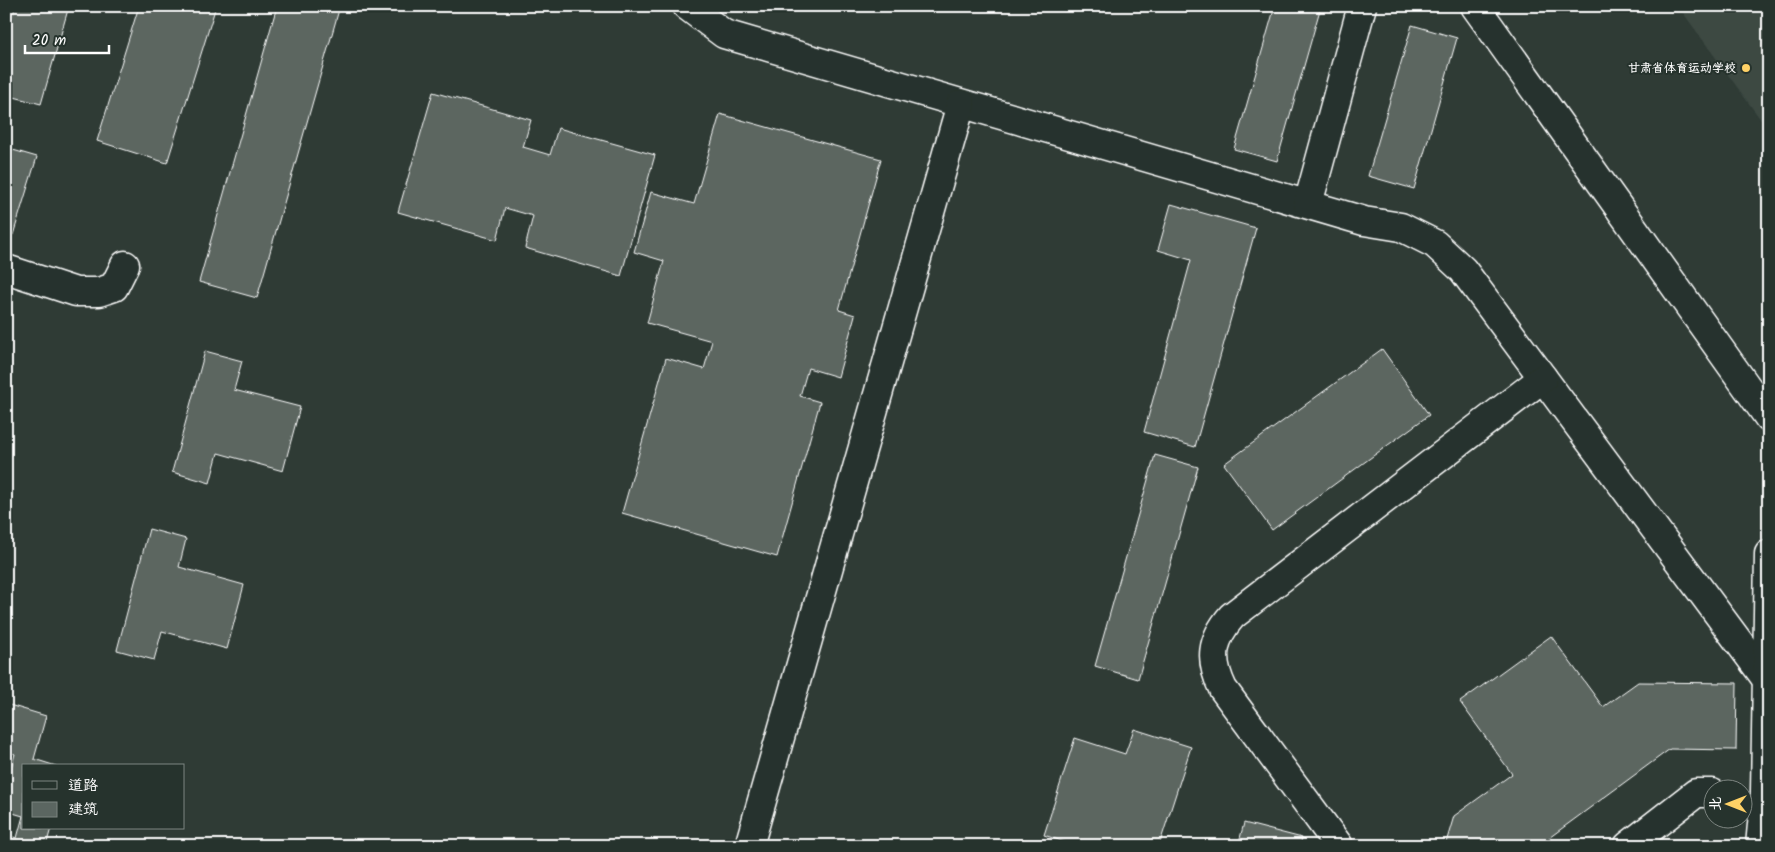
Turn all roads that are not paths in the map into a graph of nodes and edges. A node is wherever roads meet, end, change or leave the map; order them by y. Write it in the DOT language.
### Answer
graph roads {
  1 [pos="687,6"];
  2 [pos="1362,6"];
  3 [pos="1475,6"];
  4 [pos="961,104"];
  5 [pos="1308,204"];
  6 [pos="125,265"];
  7 [pos="6,268"];
  8 [pos="1543,378"];
  9 [pos="1769,418"];
  10 [pos="1769,554"];
  11 [pos="1767,680"];
  12 [pos="1754,793"];
  13 [pos="1702,794"];
  14 [pos="749,846"];
  15 [pos="1339,846"];
  16 [pos="1628,846"];
  17 [pos="1760,846"];
  1 -- 4 [label="lane"];
  2 -- 5 [label="lane"];
  3 -- 9 [label="lane"];
  4 -- 5 [label="lane"];
  4 -- 14 [label="lane"];
  5 -- 8 [label="lane"];
  6 -- 7 [label="lane"];
  8 -- 11 [label="lane"];
  8 -- 15 [label="lane"];
  10 -- 11 [label="lane"];
  11 -- 12 [label="lane"];
  12 -- 17 [label="lane"];
  13 -- 16 [label="lane"];
}
